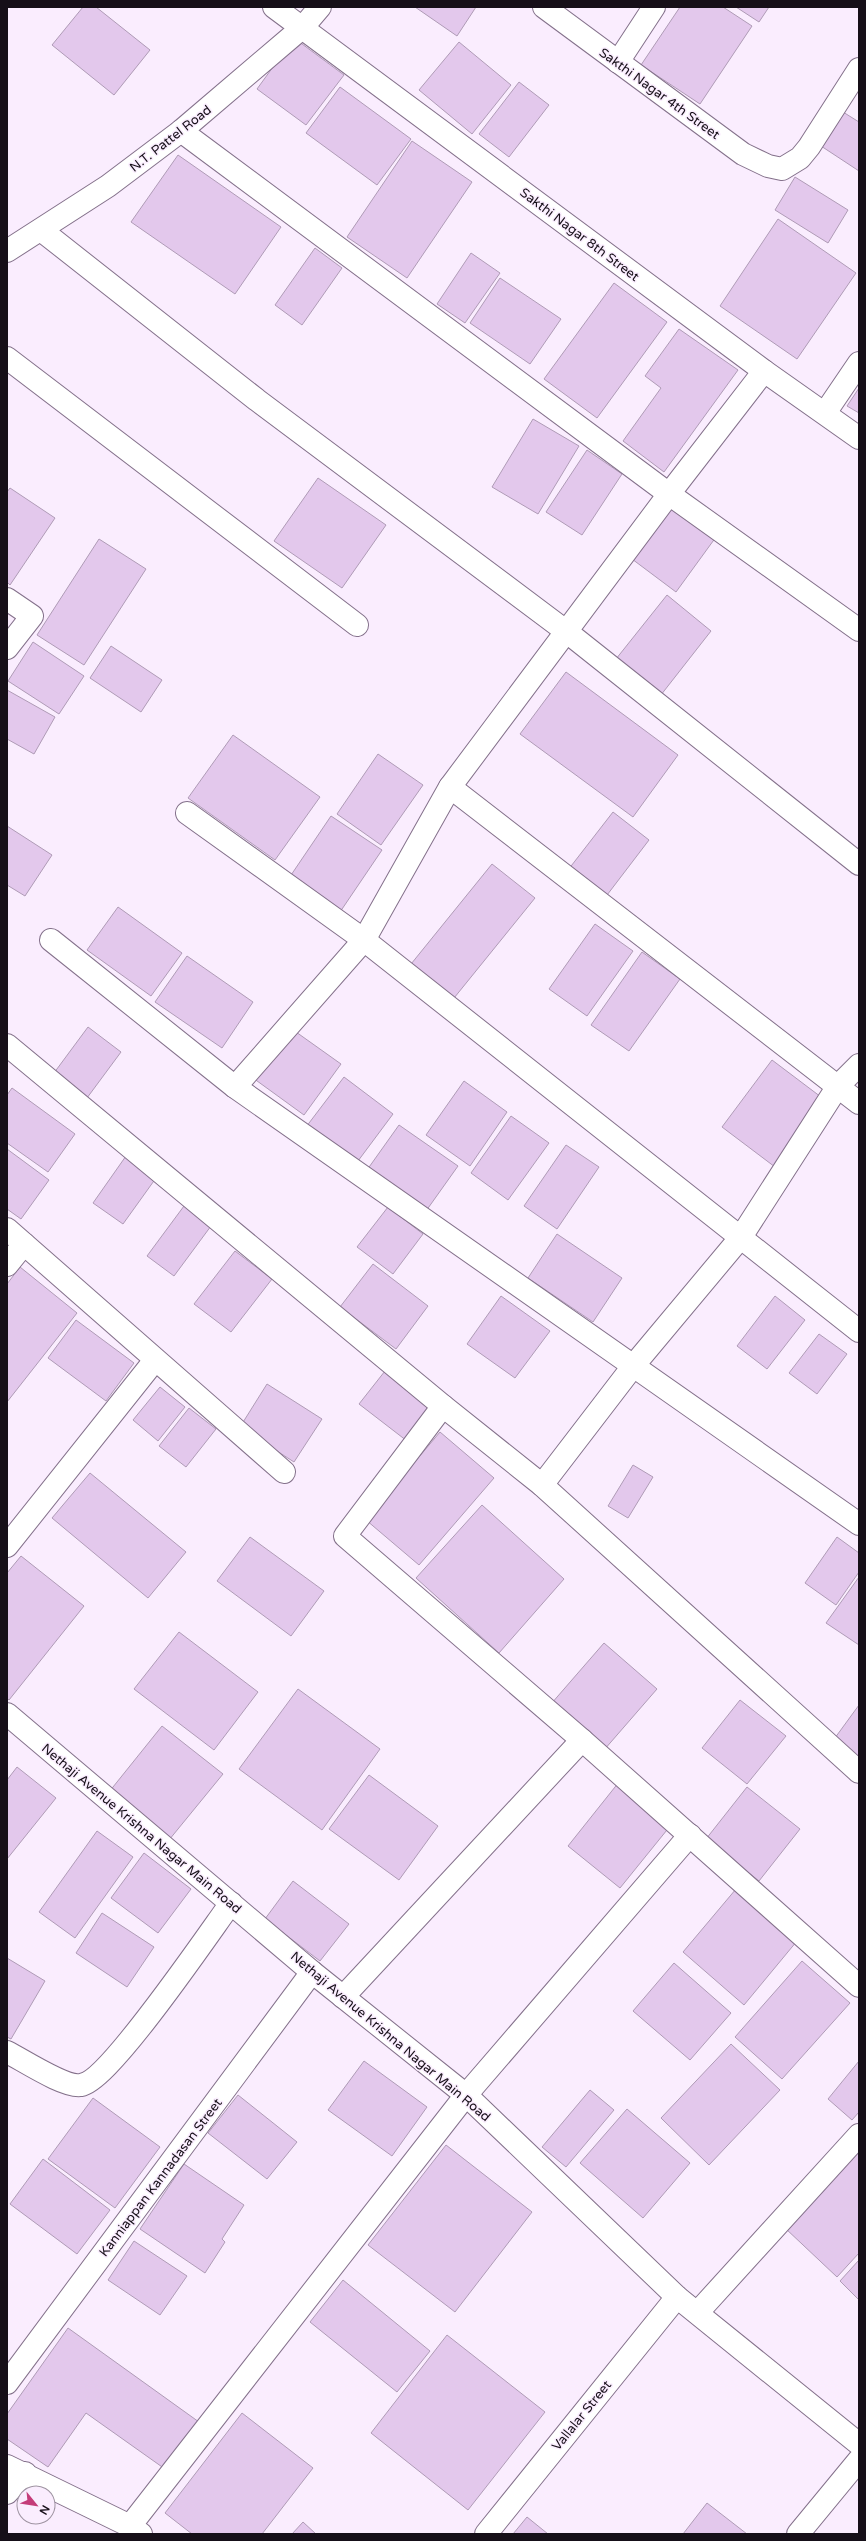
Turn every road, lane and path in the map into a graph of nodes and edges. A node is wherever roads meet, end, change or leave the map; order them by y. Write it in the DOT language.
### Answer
graph roads {
  1 [pos="274,7"];
  2 [pos="320,7"];
  3 [pos="544,7"];
  4 [pos="654,7"];
  5 [pos="303,27"];
  6 [pos="618,62"];
  7 [pos="859,69"];
  8 [pos="181,131"];
  9 [pos="41,230"];
  10 [pos="8,249"];
  11 [pos="7,358"];
  12 [pos="859,363"];
  13 [pos="764,371"];
  14 [pos="825,413"];
  15 [pos="859,438"];
  16 [pos="668,494"];
  17 [pos="7,599"];
  18 [pos="357,625"];
  19 [pos="859,630"];
  20 [pos="567,632"];
  21 [pos="7,648"];
  22 [pos="450,787"];
  23 [pos="188,813"];
  24 [pos="859,864"];
  25 [pos="51,940"];
  26 [pos="364,940"];
  27 [pos="7,1045"];
  28 [pos="859,1065"];
  29 [pos="838,1086"];
  30 [pos="235,1087"];
  31 [pos="859,1103"];
  32 [pos="7,1229"];
  33 [pos="741,1237"];
  34 [pos="24,1244"];
  35 [pos="7,1264"];
  36 [pos="859,1331"];
  37 [pos="155,1360"];
  38 [pos="634,1365"];
  39 [pos="443,1406"];
  40 [pos="284,1472"];
  41 [pos="542,1485"];
  42 [pos="859,1524"];
  43 [pos="7,1546"];
  44 [pos="7,1714"];
  45 [pos="582,1740"];
  46 [pos="859,1772"];
  47 [pos="690,1835"];
  48 [pos="231,1903"];
  49 [pos="312,1972"];
  50 [pos="859,1986"];
  51 [pos="343,1997"];
  52 [pos="7,2052"];
  53 [pos="466,2095"];
  54 [pos="859,2135"];
  55 [pos="677,2297"];
  56 [pos="698,2312"];
  57 [pos="7,2383"];
  58 [pos="859,2444"];
  59 [pos="859,2460"];
  60 [pos="16,2470"];
  61 [pos="7,2493"];
  62 [pos="135,2530"];
  63 [pos="486,2534"];
  64 [pos="798,2534"];
  1 -- 5 [label="street, Sakthi Nagar 8th Street"];
  2 -- 5 [label="street, N.T. Pattel Road"];
  3 -- 6 [label="street, Sakthi Nagar 4th Street"];
  4 -- 6 [label="street"];
  5 -- 8 [label="street, N.T. Pattel Road"];
  5 -- 13 [label="street, Sakthi Nagar 8th Street"];
  6 -- 7 [label="street, Sakthi Nagar 4th Street"];
  8 -- 9 [label="street, N.T. Pattel Road"];
  8 -- 16 [label="street"];
  9 -- 10 [label="street, N.T. Pattel Road"];
  9 -- 20 [label="street"];
  11 -- 18 [label="street"];
  12 -- 14 [label="street"];
  13 -- 14 [label="street, Sakthi Nagar 8th Street"];
  13 -- 16 [label="street"];
  14 -- 15 [label="street, Sakthi Nagar 8th Street"];
  16 -- 19 [label="street"];
  16 -- 20 [label="street"];
  17 -- 21 [label="street"];
  20 -- 22 [label="street"];
  20 -- 24 [label="street"];
  22 -- 26 [label="street"];
  22 -- 29 [label="street"];
  23 -- 26 [label="street"];
  25 -- 30 [label="street"];
  26 -- 30 [label="street"];
  26 -- 33 [label="street"];
  27 -- 39 [label="street"];
  28 -- 29 [label="street"];
  29 -- 31 [label="street"];
  29 -- 33 [label="street"];
  30 -- 38 [label="street"];
  32 -- 34 [label="street"];
  33 -- 36 [label="street"];
  33 -- 38 [label="street"];
  34 -- 35 [label="street"];
  34 -- 37 [label="street"];
  37 -- 40 [label="street"];
  37 -- 43 [label="street"];
  38 -- 41 [label="street"];
  38 -- 42 [label="street"];
  39 -- 41 [label="street"];
  39 -- 45 [label="street"];
  41 -- 46 [label="street"];
  44 -- 48 [label="street, Nethaji Avenue Krishna Nagar Main Road"];
  45 -- 47 [label="street"];
  45 -- 51 [label="street"];
  47 -- 50 [label="street"];
  47 -- 53 [label="street"];
  48 -- 49 [label="street, Nethaji Avenue Krishna Nagar Main Road"];
  48 -- 52 [label="street"];
  49 -- 51 [label="street, Nethaji Avenue Krishna Nagar Main Road"];
  49 -- 57 [label="street, Kanniappan Kannadasan Street"];
  51 -- 53 [label="street, Nethaji Avenue Krishna Nagar Main Road"];
  53 -- 55 [label="street, Nethaji Avenue Krishna Nagar Main Road"];
  53 -- 62 [label="street"];
  54 -- 56 [label="street"];
  55 -- 56 [label="street, Nethaji Avenue Krishna Nagar Main Road"];
  55 -- 63 [label="street, Vallalar Street"];
  56 -- 58 [label="street, Nethaji Avenue Krishna Nagar Main Road"];
  59 -- 64 [label="street"];
  60 -- 61 [label="street"];
  60 -- 62 [label="street"];
}
